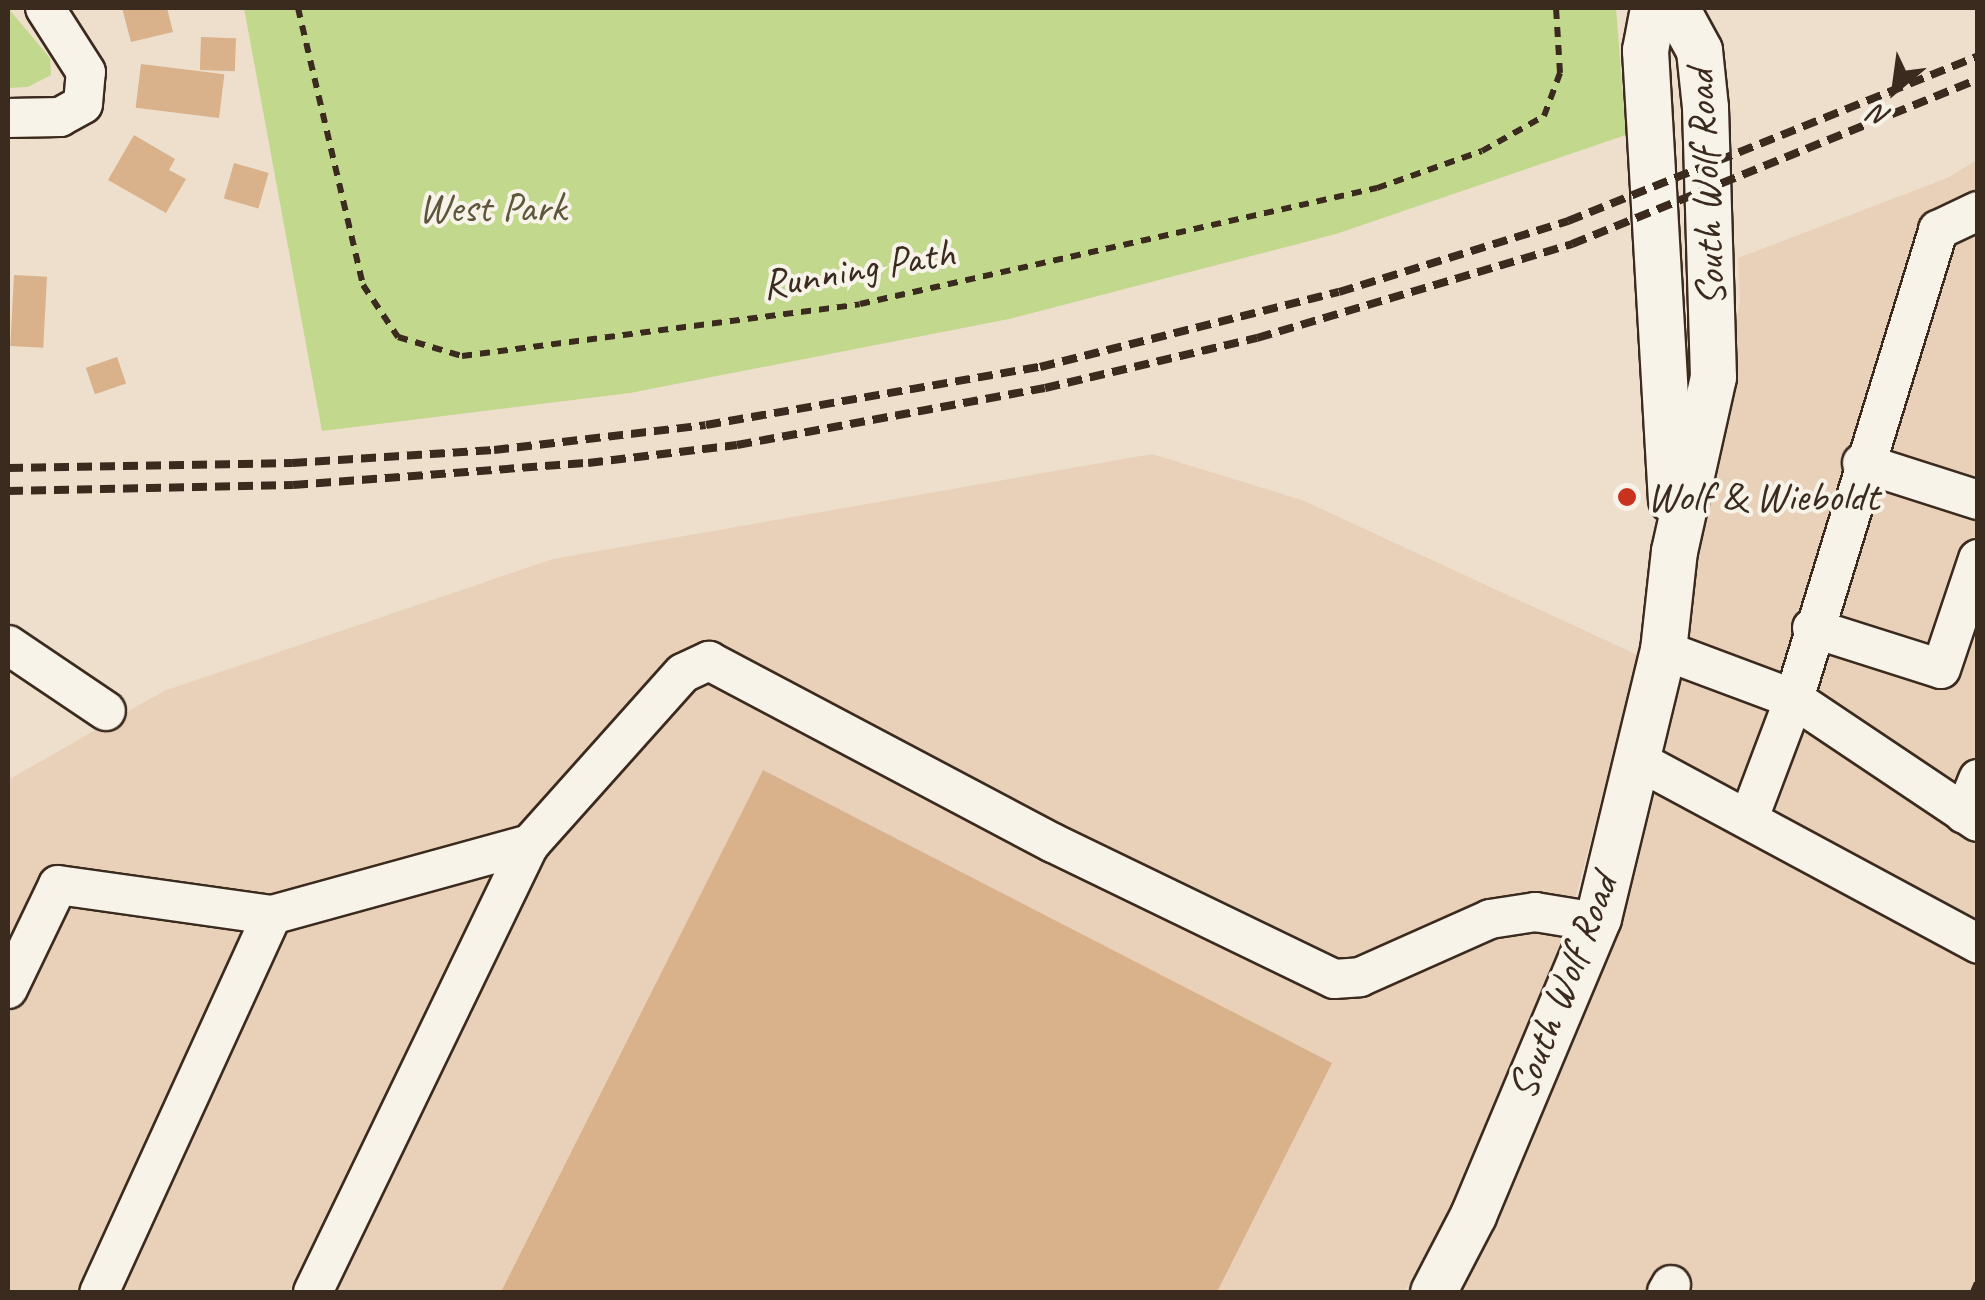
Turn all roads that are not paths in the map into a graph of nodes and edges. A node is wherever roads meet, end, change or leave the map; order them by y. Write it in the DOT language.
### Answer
graph roads {
  1 [pos="45,8"];
  2 [pos="1653,8"];
  3 [pos="1676,8"];
  4 [pos="8,118"];
  5 [pos="1978,211"];
  6 [pos="1862,464"];
  7 [pos="1978,500"];
  8 [pos="1674,550"];
  9 [pos="1978,559"];
  10 [pos="1812,628"];
  11 [pos="8,645"];
  12 [pos="1663,650"];
  13 [pos="1794,699"];
  14 [pos="106,712"];
  15 [pos="1635,759"];
  16 [pos="1978,779"];
  17 [pos="1749,818"];
  18 [pos="1971,818"];
  19 [pos="530,844"];
  20 [pos="272,915"];
  21 [pos="1596,922"];
  22 [pos="1978,944"];
  23 [pos="8,989"];
  24 [pos="99,1292"];
  25 [pos="312,1292"];
  26 [pos="1433,1292"];
  1 -- 4 [label="street"];
  2 -- 8 [label="main road, South Wolf Road"];
  3 -- 8 [label="main road, South Wolf Road"];
  5 -- 6 [label="street"];
  6 -- 7 [label="street"];
  6 -- 10 [label="street"];
  8 -- 12 [label="main road, South Wolf Road"];
  9 -- 10 [label="street"];
  10 -- 13 [label="street"];
  11 -- 14 [label="street"];
  12 -- 13 [label="street"];
  12 -- 15 [label="main road, South Wolf Road"];
  13 -- 17 [label="street"];
  13 -- 18 [label="street"];
  15 -- 17 [label="street"];
  15 -- 21 [label="main road, South Wolf Road"];
  16 -- 18 [label="street"];
  17 -- 22 [label="street"];
  19 -- 20 [label="street"];
  19 -- 21 [label="street"];
  19 -- 25 [label="street"];
  20 -- 23 [label="street"];
  20 -- 24 [label="street"];
  21 -- 26 [label="main road, South Wolf Road"];
}
